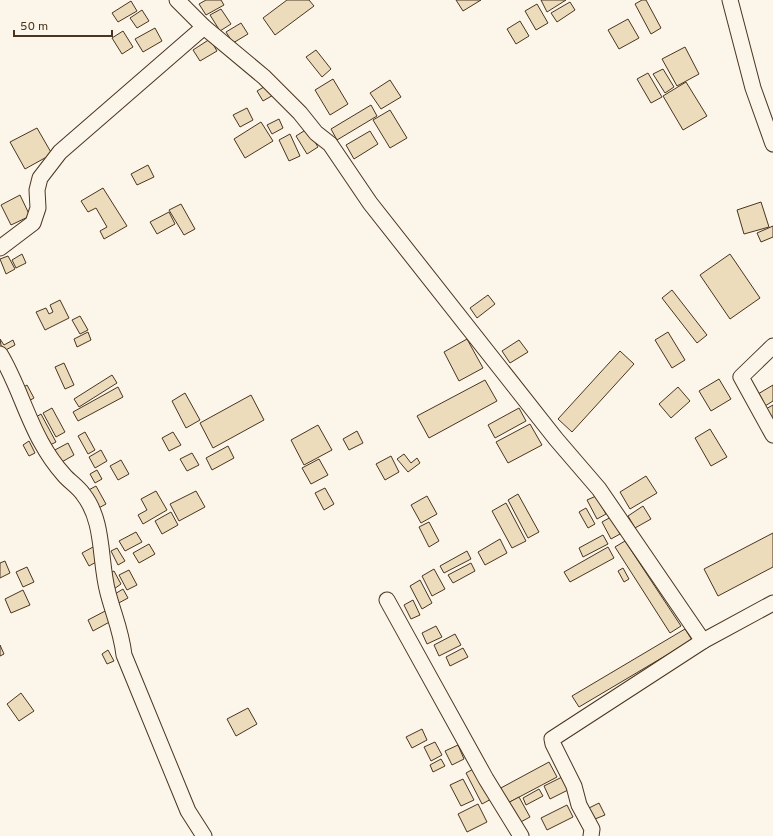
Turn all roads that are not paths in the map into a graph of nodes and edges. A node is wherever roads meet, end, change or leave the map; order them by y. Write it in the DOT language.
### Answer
graph roads {
  1 [pos="177,0"];
  2 [pos="730,0"];
  3 [pos="204,27"];
  4 [pos="773,144"];
  5 [pos="0,248"];
  6 [pos="773,346"];
  7 [pos="0,354"];
  8 [pos="773,435"];
  9 [pos="387,600"];
  10 [pos="773,603"];
  11 [pos="703,641"];
  12 [pos="204,836"];
  13 [pos="521,836"];
  14 [pos="591,836"];
  1 -- 3 [label="street"];
  2 -- 4 [label="street"];
  3 -- 5 [label="street"];
  3 -- 11 [label="street"];
  6 -- 8 [label="street"];
  7 -- 12 [label="street"];
  9 -- 13 [label="street"];
  10 -- 11 [label="street"];
  11 -- 14 [label="street"];
}
